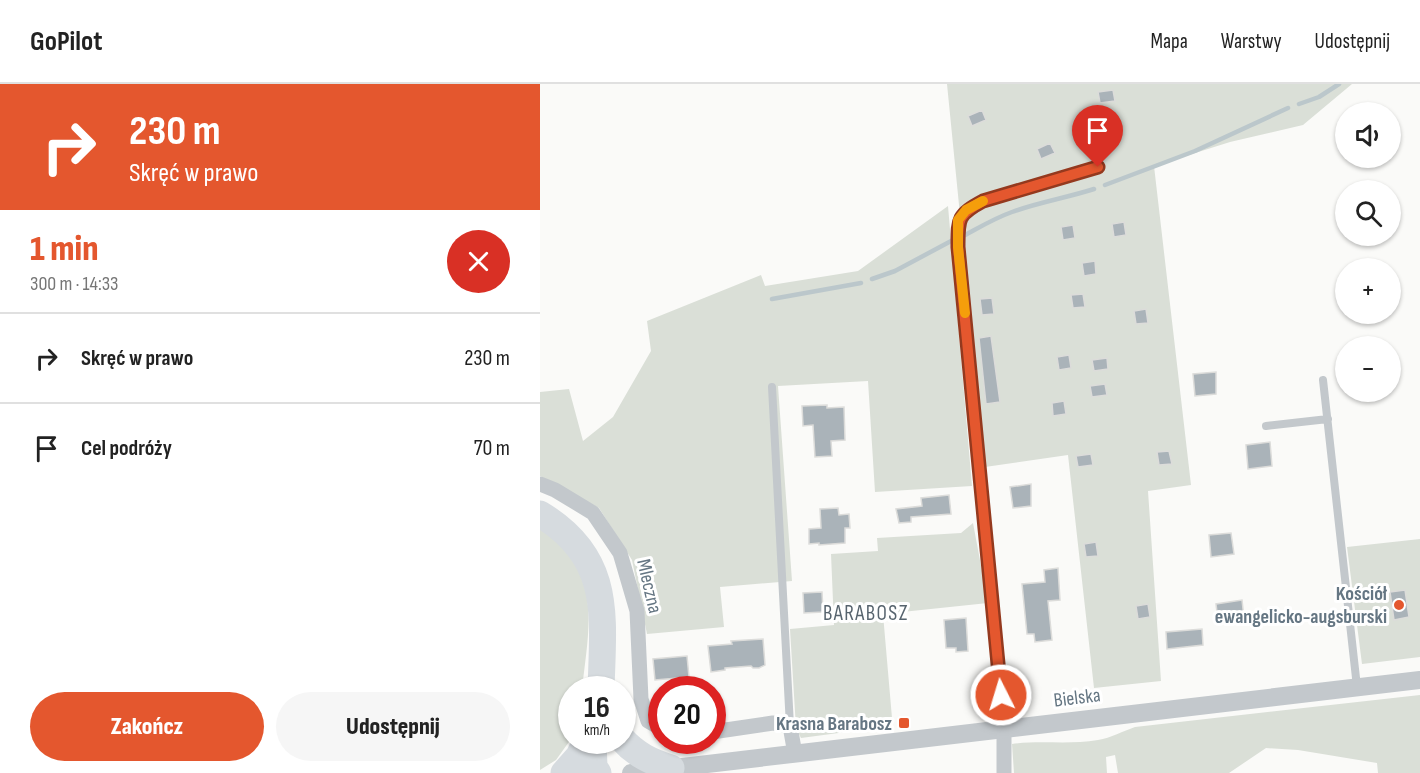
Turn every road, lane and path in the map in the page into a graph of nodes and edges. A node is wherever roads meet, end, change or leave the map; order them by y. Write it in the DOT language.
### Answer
graph roads {
  1 [pos="1098,167"];
  2 [pos="1323,380"];
  3 [pos="772,387"];
  4 [pos="1328,419"];
  5 [pos="1266,426"];
  6 [pos="540,484"];
  7 [pos="540,514"];
  8 [pos="601,676"];
  9 [pos="1420,680"];
  10 [pos="1357,687"];
  11 [pos="648,721"];
  12 [pos="790,726"];
  13 [pos="1004,729"];
  14 [pos="726,730"];
  15 [pos="636,752"];
  16 [pos="580,754"];
  17 [pos="594,754"];
  18 [pos="608,754"];
  19 [pos="795,754"];
  20 [pos="671,768"];
  21 [pos="564,773"];
  22 [pos="598,773"];
  23 [pos="604,773"];
  24 [pos="631,773"];
  25 [pos="1004,773"];
  1 -- 13 [label="lane"];
  2 -- 4 [label="lane"];
  3 -- 12 [label="lane"];
  4 -- 5 [label="lane"];
  4 -- 10 [label="lane"];
  6 -- 11 [label="street, Mleczna"];
  7 -- 8 [label="highway"];
  9 -- 10 [label="street, Bielska"];
  10 -- 13 [label="street, Bielska"];
  12 -- 14 [label="street"];
  12 -- 19 [label="street"];
  13 -- 19 [label="street, Bielska"];
  13 -- 25 [label="street"];
  15 -- 20 [label="highway"];
  16 -- 21 [label="highway"];
  17 -- 22 [label="highway"];
  18 -- 23 [label="highway"];
  19 -- 20 [label="street, Bielska"];
  20 -- 24 [label="street, Bielska"];
}
